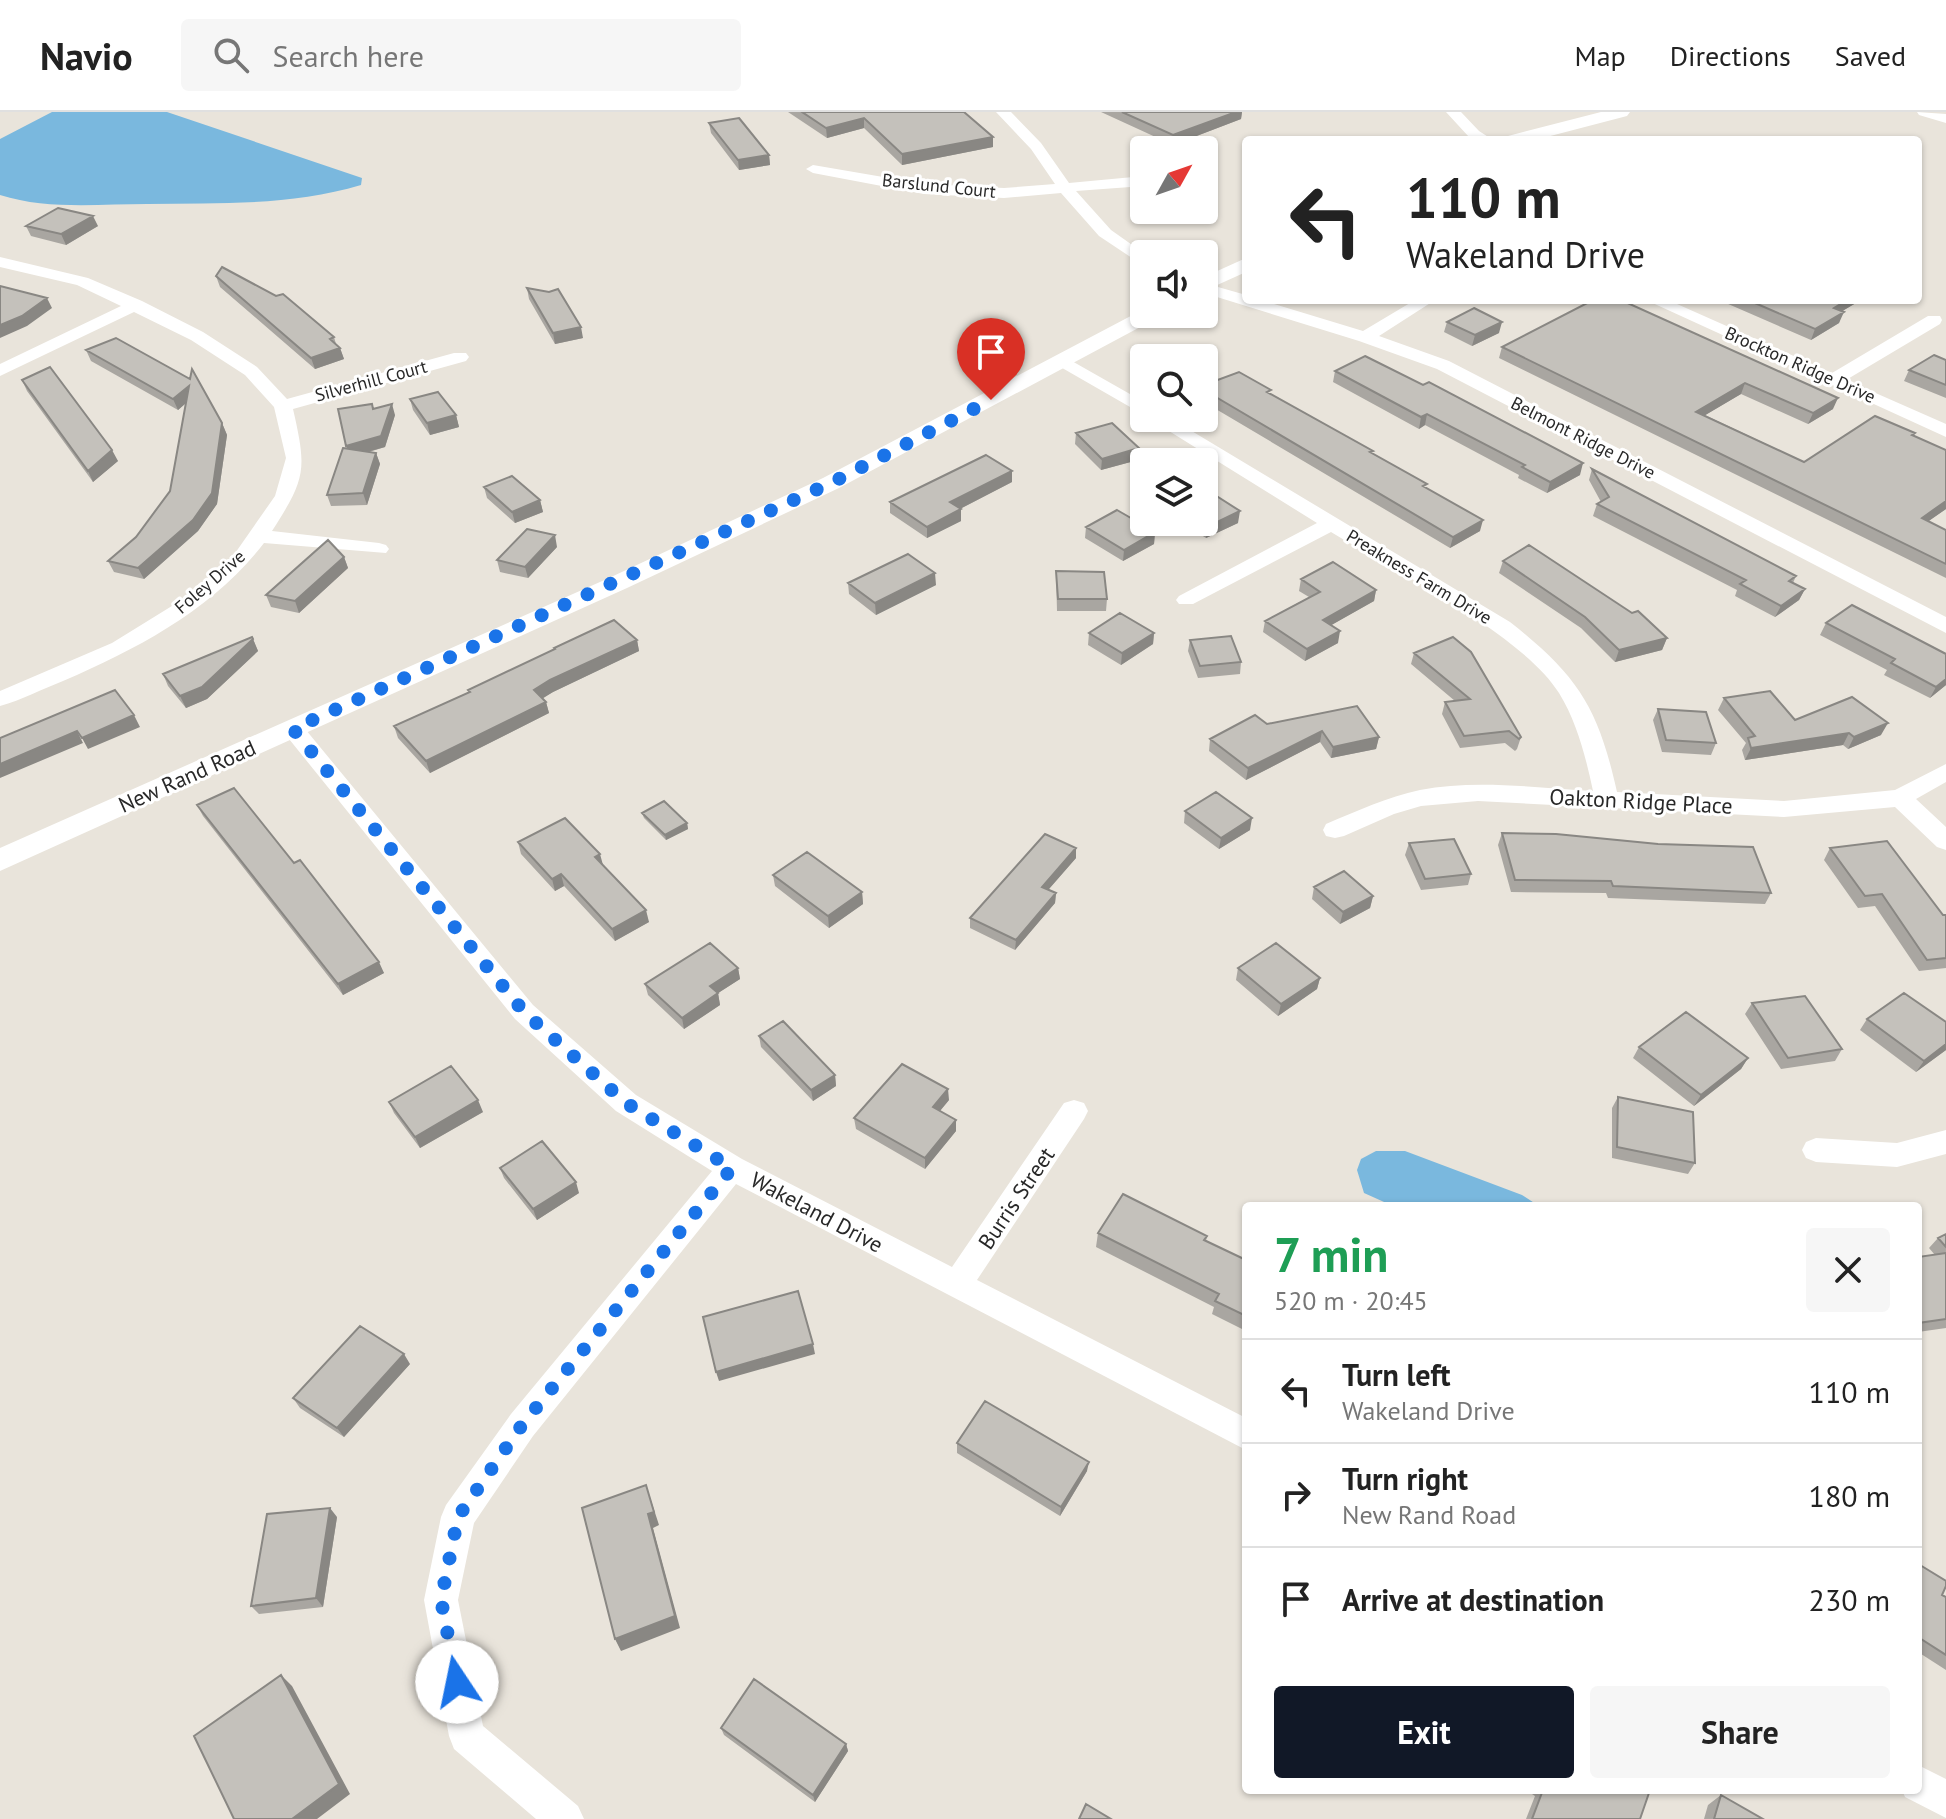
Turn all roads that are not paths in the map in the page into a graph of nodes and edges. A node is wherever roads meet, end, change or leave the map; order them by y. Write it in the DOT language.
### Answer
graph roads {
  1 [pos="1003,112"];
  2 [pos="1453,112"];
  3 [pos="1621,112"];
  4 [pos="1924,112"];
  5 [pos="1946,119"];
  6 [pos="1478,136"];
  7 [pos="1529,136"];
  8 [pos="813,169"];
  9 [pos="1130,182"];
  10 [pos="1065,188"];
  11 [pos="1130,251"];
  12 [pos="0,262"];
  13 [pos="1242,266"];
  14 [pos="1218,279"];
  15 [pos="1218,290"];
  16 [pos="1242,298"];
  17 [pos="1261,304"];
  18 [pos="1420,304"];
  19 [pos="1663,304"];
  20 [pos="136,305"];
  21 [pos="1934,320"];
  22 [pos="1130,325"];
  23 [pos="1365,337"];
  24 [pos="460,357"];
  25 [pos="1063,361"];
  26 [pos="0,371"];
  27 [pos="1833,380"];
  28 [pos="1130,402"];
  29 [pos="283,406"];
  30 [pos="1946,431"];
  31 [pos="1180,432"];
  32 [pos="1331,524"];
  33 [pos="259,536"];
  34 [pos="379,549"];
  35 [pos="1186,600"];
  36 [pos="1946,626"];
  37 [pos="0,699"];
  38 [pos="293,729"];
  39 [pos="1946,772"];
  40 [pos="1900,798"];
  41 [pos="1607,799"];
  42 [pos="1335,830"];
  43 [pos="1946,841"];
  44 [pos="0,860"];
  45 [pos="1074,1111"];
  46 [pos="1946,1142"];
  47 [pos="1816,1150"];
  48 [pos="732,1168"];
  49 [pos="957,1285"];
  50 [pos="1242,1433"];
  51 [pos="1922,1786"];
  52 [pos="1946,1799"];
  53 [pos="565,1819"];
  1 -- 10 [label="street"];
  2 -- 6 [label="street"];
  3 -- 7 [label="street"];
  4 -- 5 [label="street"];
  8 -- 10 [label="street, Barslund Court"];
  9 -- 10 [label="street, Barslund Court"];
  10 -- 11 [label="street"];
  12 -- 20 [label="street, Foley Drive"];
  13 -- 14 [label="street"];
  15 -- 16 [label="street, Belmont Ridge Drive"];
  17 -- 23 [label="street, Belmont Ridge Drive"];
  18 -- 23 [label="street"];
  19 -- 27 [label="street, Brockton Ridge Drive"];
  20 -- 26 [label="street"];
  20 -- 29 [label="street, Foley Drive"];
  21 -- 27 [label="street"];
  22 -- 25 [label="street, New Rand Road"];
  23 -- 36 [label="street, Belmont Ridge Drive"];
  24 -- 29 [label="street, Silverhill Court"];
  25 -- 28 [label="street"];
  25 -- 38 [label="street, New Rand Road"];
  27 -- 30 [label="street, Brockton Ridge Drive"];
  29 -- 33 [label="street, Foley Drive"];
  31 -- 32 [label="street, Preakness Farm Drive"];
  32 -- 35 [label="street"];
  32 -- 41 [label="street, Preakness Farm Drive"];
  33 -- 34 [label="street"];
  33 -- 37 [label="street, Foley Drive"];
  38 -- 44 [label="street, New Rand Road"];
  38 -- 48 [label="street, Wakeland Drive"];
  39 -- 40 [label="street, Oakton Ridge Place"];
  40 -- 41 [label="street, Oakton Ridge Place"];
  40 -- 43 [label="street"];
  41 -- 42 [label="street, Oakton Ridge Place"];
  45 -- 49 [label="street, Burris Street"];
  46 -- 47 [label="street"];
  48 -- 49 [label="street, Wakeland Drive"];
  48 -- 53 [label="street"];
  49 -- 50 [label="street, Wakeland Drive"];
  51 -- 52 [label="street"];
}
